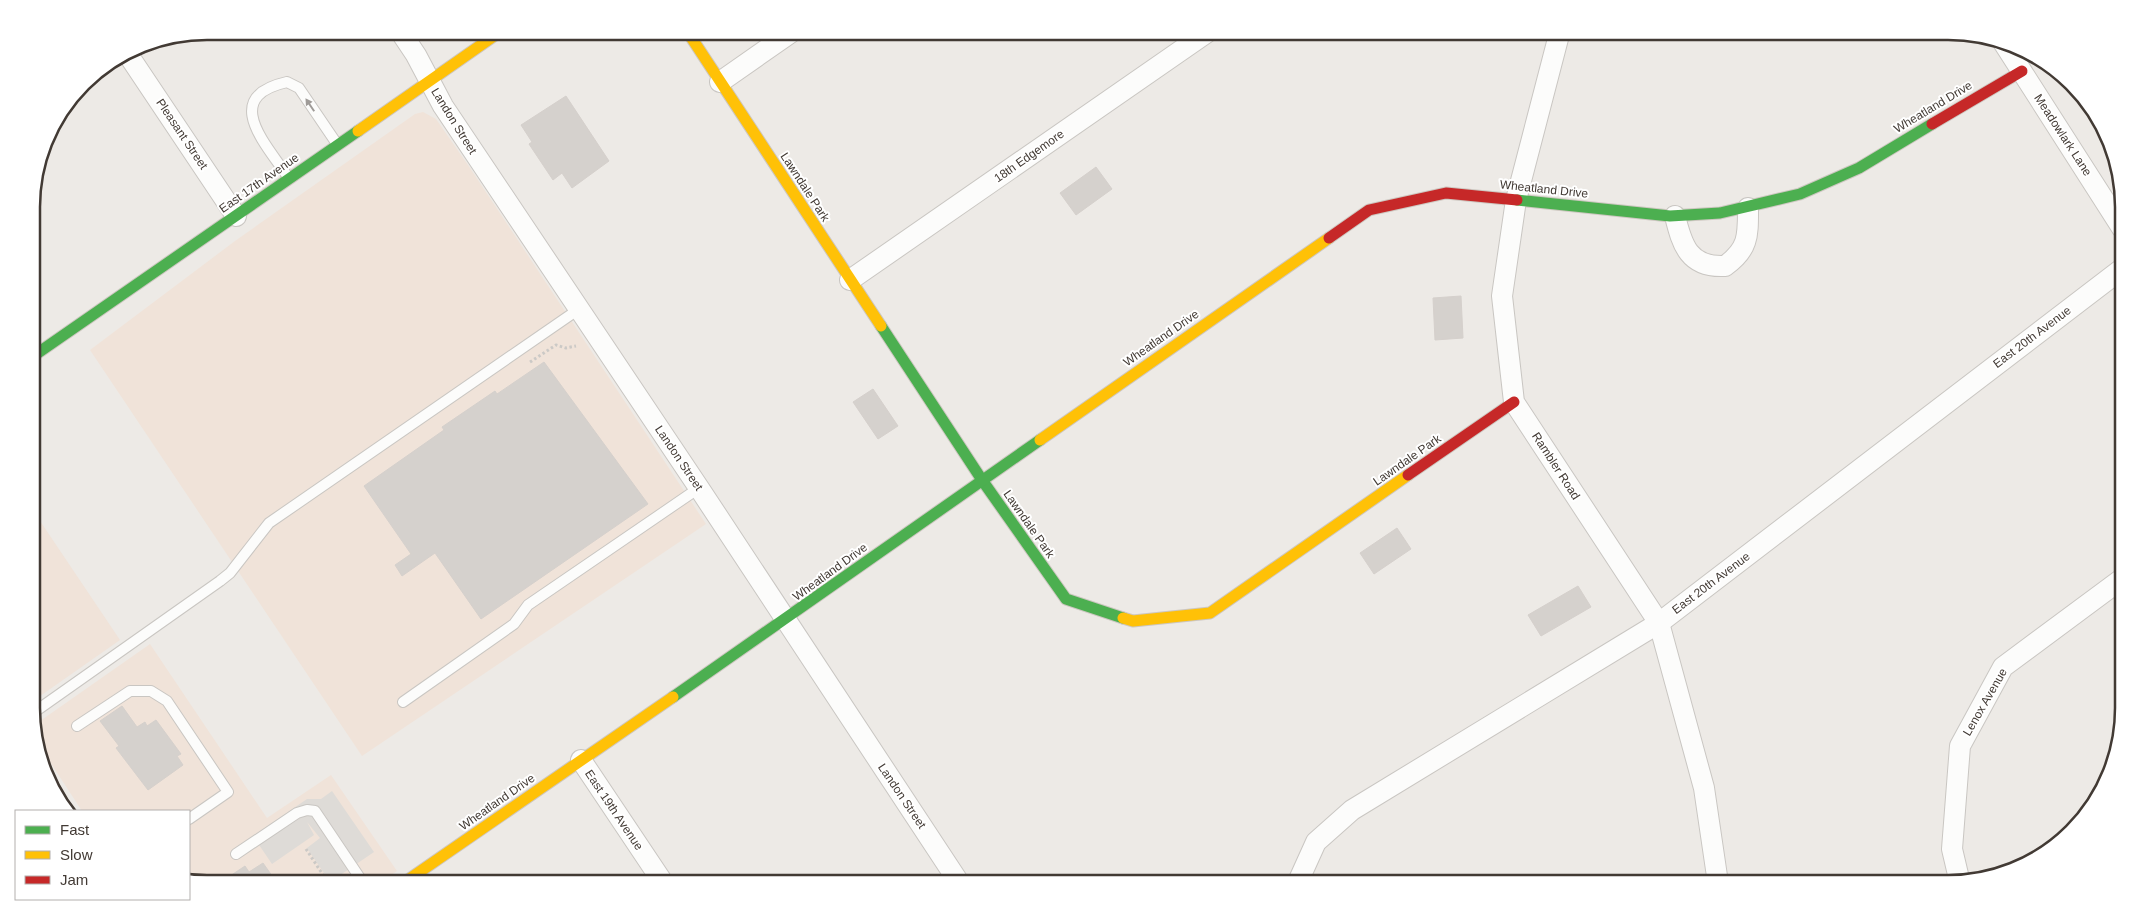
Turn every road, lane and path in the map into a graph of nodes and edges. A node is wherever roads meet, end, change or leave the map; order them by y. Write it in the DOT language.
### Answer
graph roads {
  1 [pos="405,40"];
  2 [pos="488,40"];
  3 [pos="693,40"];
  4 [pos="781,40"];
  5 [pos="1196,40"];
  6 [pos="1558,40"];
  7 [pos="2010,52"];
  8 [pos="131,58"];
  9 [pos="2022,71"];
  10 [pos="430,81"];
  11 [pos="720,82"];
  12 [pos="337,145"];
  13 [pos="289,178"];
  14 [pos="1516,200"];
  15 [pos="1748,208"];
  16 [pos="236,216"];
  17 [pos="1675,216"];
  18 [pos="2115,217"];
  19 [pos="2115,273"];
  20 [pos="850,280"];
  21 [pos="579,309"];
  22 [pos="40,346"];
  23 [pos="1514,402"];
  24 [pos="982,480"];
  25 [pos="699,488"];
  26 [pos="2115,584"];
  27 [pos="785,620"];
  28 [pos="1659,623"];
  29 [pos="403,702"];
  30 [pos="40,708"];
  31 [pos="77,726"];
  32 [pos="580,760"];
  33 [pos="190,818"];
  34 [pos="306,849"];
  35 [pos="236,854"];
  36 [pos="322,875"];
  37 [pos="358,875"];
  38 [pos="415,875"];
  39 [pos="658,875"];
  40 [pos="954,875"];
  41 [pos="1301,875"];
  42 [pos="1717,875"];
  43 [pos="1958,875"];
  1 -- 10 [label="street, Landon Street"];
  2 -- 10 [label="street, East 17th Avenue"];
  3 -- 11 [label="street, Lawndale Park"];
  4 -- 11 [label="street"];
  5 -- 20 [label="street, 18th Edgemore"];
  6 -- 14 [label="street, Rambler Road"];
  7 -- 9 [label="street, Meadowlark Lane"];
  8 -- 16 [label="street, Pleasant Street"];
  9 -- 15 [label="street, Wheatland Drive"];
  9 -- 18 [label="street, Meadowlark Lane"];
  10 -- 12 [label="street, East 17th Avenue"];
  10 -- 21 [label="street, Landon Street"];
  11 -- 20 [label="street, Lawndale Park"];
  12 -- 13 [label="street, East 17th Avenue"];
  12 -- 13 [label="lane, one-way"];
  13 -- 16 [label="street, East 17th Avenue"];
  14 -- 17 [label="street, Wheatland Drive"];
  14 -- 23 [label="street, Rambler Road"];
  14 -- 24 [label="street, Wheatland Drive"];
  15 -- 17 [label="street, Wheatland Drive"];
  15 -- 17 [label="street"];
  16 -- 22 [label="street, East 17th Avenue"];
  19 -- 28 [label="street, East 20th Avenue"];
  20 -- 24 [label="street, Lawndale Park"];
  21 -- 25 [label="street, Landon Street"];
  21 -- 30 [label="lane"];
  23 -- 24 [label="street, Lawndale Park"];
  23 -- 28 [label="street, Rambler Road"];
  24 -- 27 [label="street, Wheatland Drive"];
  25 -- 27 [label="street, Landon Street"];
  25 -- 29 [label="lane"];
  26 -- 43 [label="street, Lenox Avenue"];
  27 -- 32 [label="street, Wheatland Drive"];
  27 -- 40 [label="street, Landon Street"];
  28 -- 41 [label="street, East 20th Avenue"];
  28 -- 42 [label="street, Rambler Road"];
  31 -- 33 [label="lane"];
  32 -- 38 [label="street, Wheatland Drive"];
  32 -- 39 [label="street, East 19th Avenue"];
  34 -- 36 [label="path"];
  35 -- 37 [label="lane"];
}
